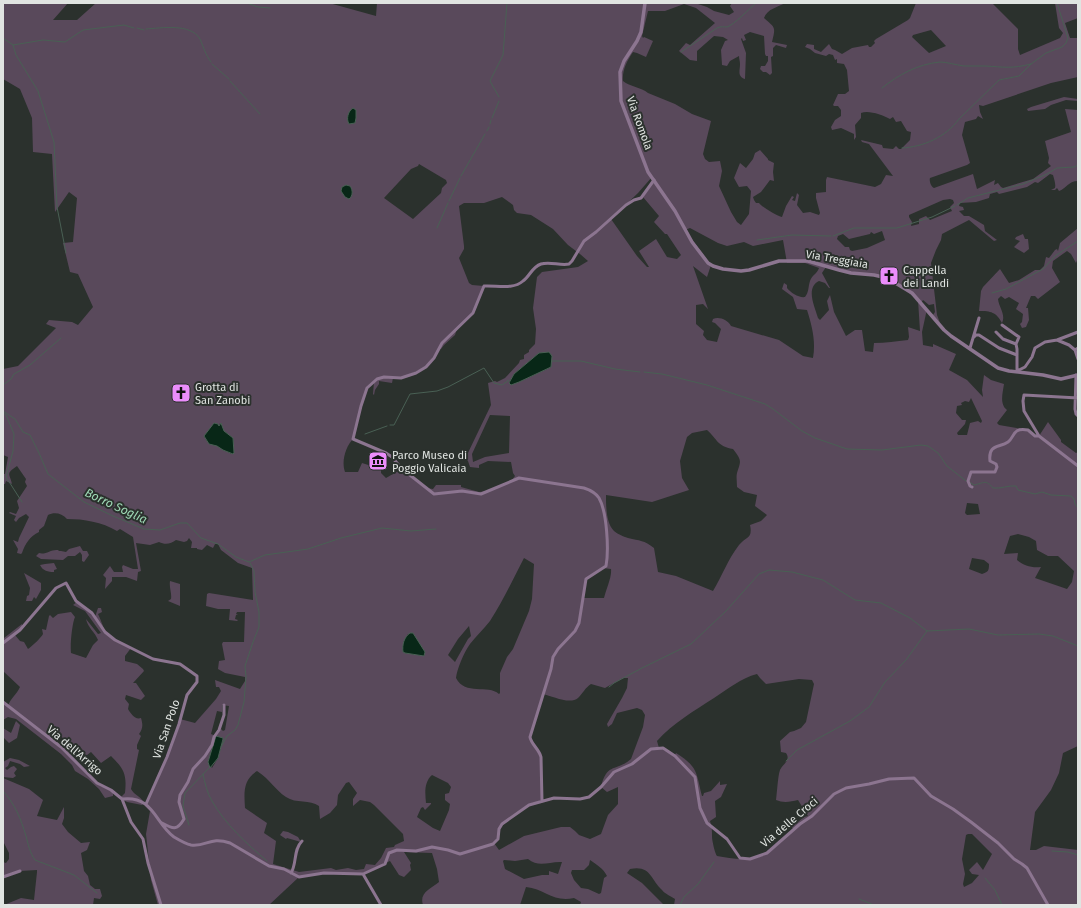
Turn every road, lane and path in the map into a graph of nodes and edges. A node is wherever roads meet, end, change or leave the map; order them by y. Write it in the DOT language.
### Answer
graph roads {
  1 [pos="645,3"];
  2 [pos="654,180"];
  3 [pos="979,318"];
  4 [pos="1002,325"];
  5 [pos="996,332"];
  6 [pos="1078,332"];
  7 [pos="973,338"];
  8 [pos="1057,340"];
  9 [pos="1016,344"];
  10 [pos="970,348"];
  11 [pos="1077,349"];
  12 [pos="1017,355"];
  13 [pos="1078,359"];
  14 [pos="1017,371"];
  15 [pos="1077,375"];
  16 [pos="1077,398"];
  17 [pos="1078,416"];
  18 [pos="1039,436"];
  19 [pos="1078,466"];
  20 [pos="972,487"];
  21 [pos="3,643"];
  22 [pos="3,702"];
  23 [pos="224,705"];
  24 [pos="122,800"];
  25 [pos="542,801"];
  26 [pos="146,804"];
  27 [pos="161,822"];
  28 [pos="302,842"];
  29 [pos="20,871"];
  30 [pos="291,873"];
  31 [pos="363,874"];
  32 [pos="3,877"];
  33 [pos="161,905"];
  34 [pos="381,905"];
  35 [pos="1048,905"];
  1 -- 2 [label="street, Via Romola"];
  2 -- 10 [label="street, Via Treggiaia"];
  2 -- 25 [label="street"];
  3 -- 7 [label="street"];
  4 -- 9 [label="street"];
  5 -- 9 [label="street"];
  6 -- 8 [label="street"];
  7 -- 10 [label="street"];
  7 -- 12 [label="street"];
  8 -- 11 [label="street"];
  8 -- 14 [label="street"];
  9 -- 12 [label="street"];
  10 -- 14 [label="street, Via Treggiaia"];
  11 -- 13 [label="street"];
  12 -- 14 [label="street"];
  14 -- 15 [label="street, Via Treggiaia"];
  15 -- 16 [label="street"];
  16 -- 17 [label="street"];
  16 -- 18 [label="street"];
  18 -- 19 [label="street"];
  18 -- 20 [label="street"];
  21 -- 26 [label="street, Via San Polo"];
  22 -- 24 [label="street, Via dell'Arrigo"];
  23 -- 27 [label="street"];
  24 -- 26 [label="street"];
  24 -- 33 [label="street, Via dell'Arrigo"];
  25 -- 31 [label="street, Via delle Croci"];
  25 -- 35 [label="street, Via delle Croci"];
  26 -- 27 [label="street, Via delle Croci"];
  27 -- 30 [label="street, Via delle Croci"];
  28 -- 30 [label="street"];
  29 -- 32 [label="street"];
  30 -- 31 [label="street, Via delle Croci"];
  31 -- 34 [label="street"];
}
